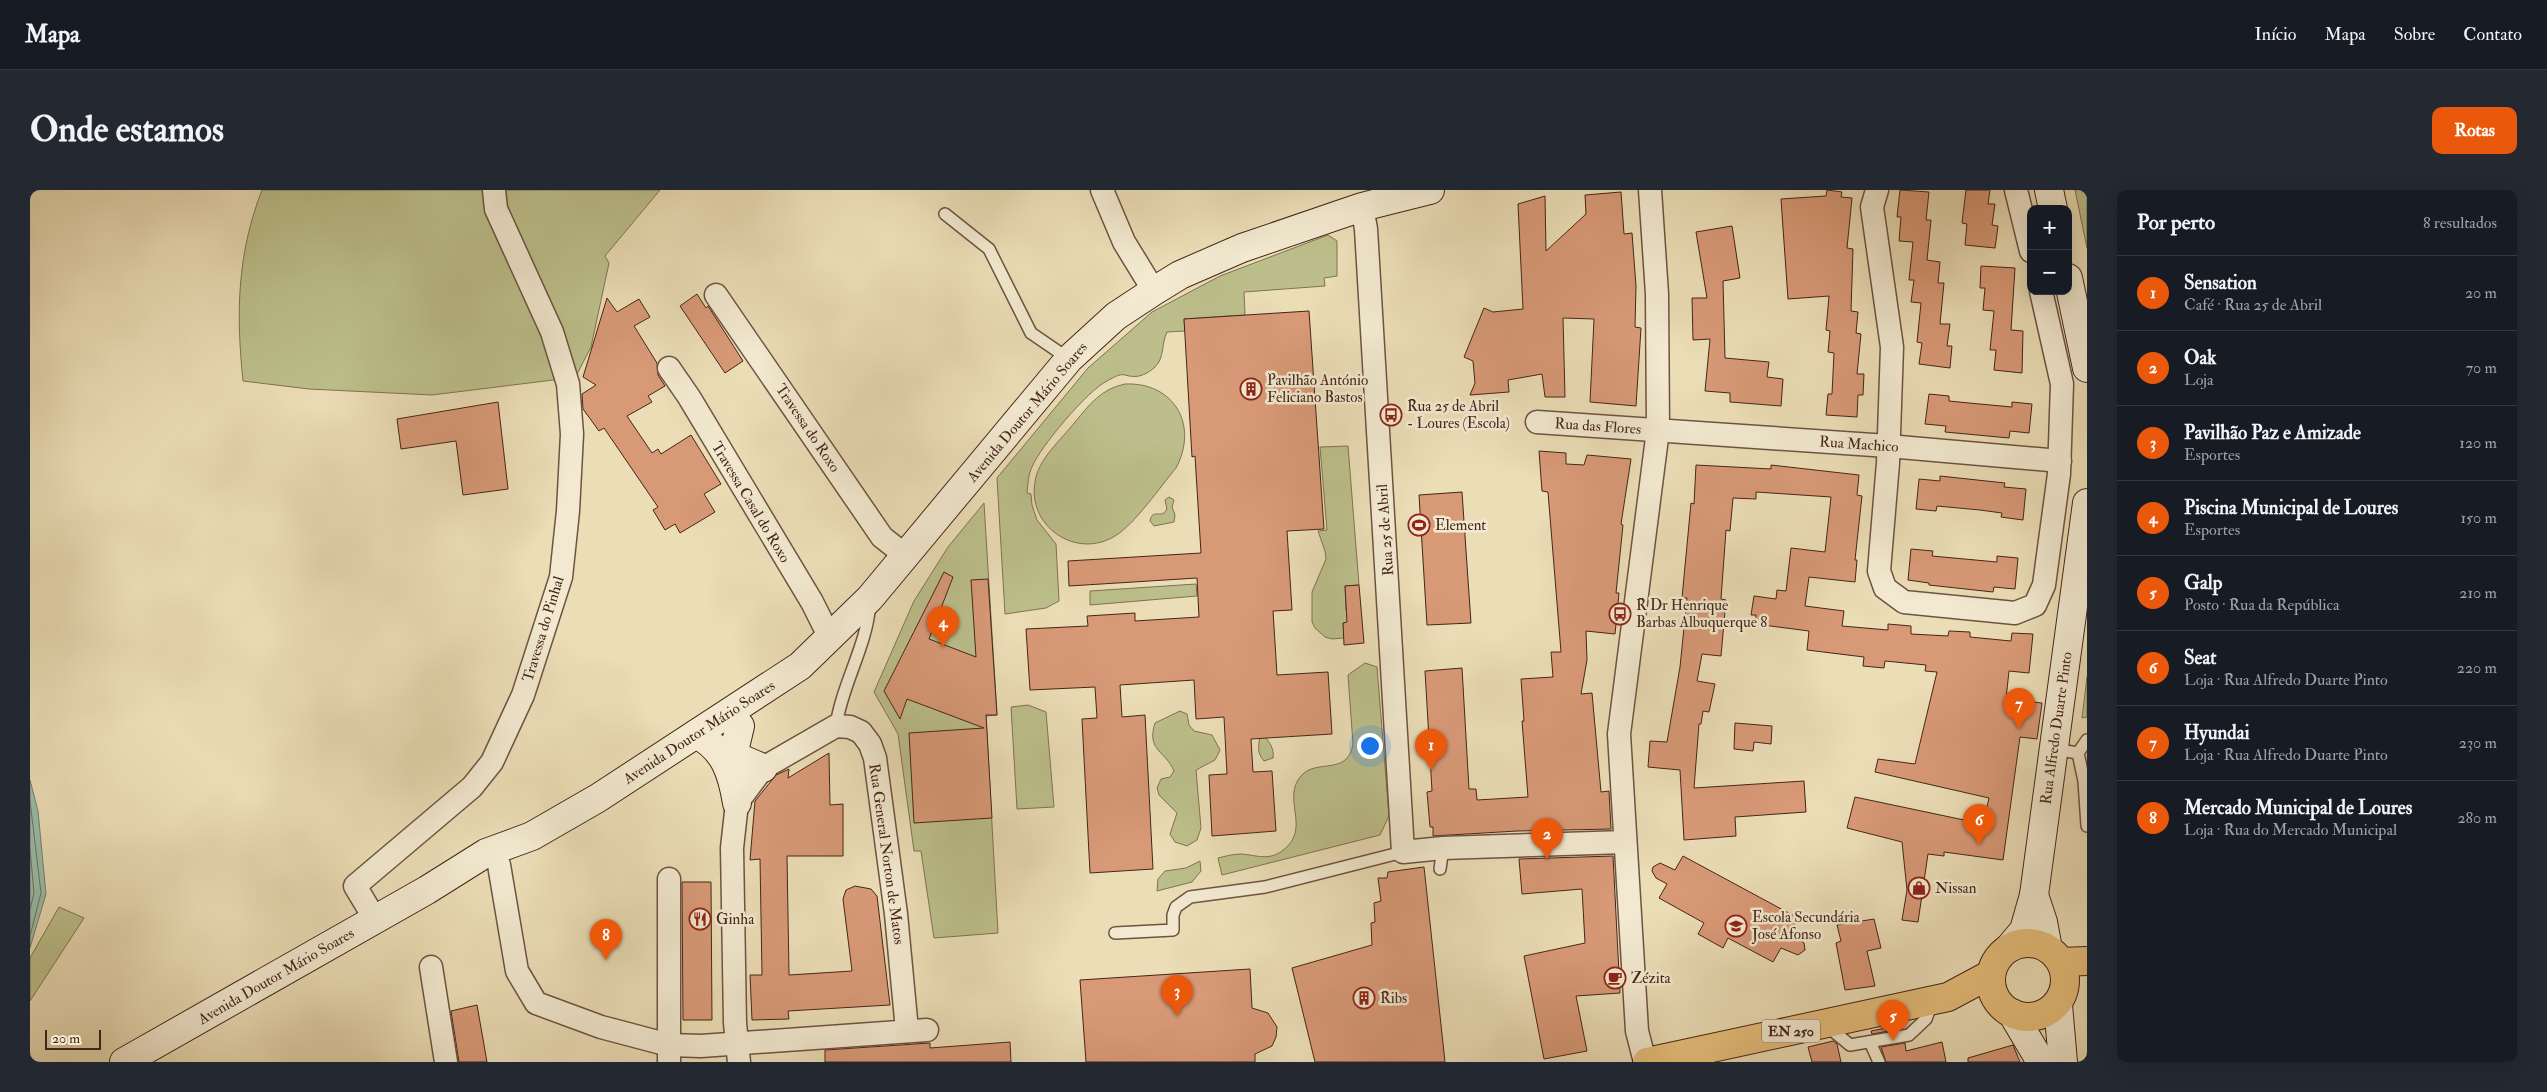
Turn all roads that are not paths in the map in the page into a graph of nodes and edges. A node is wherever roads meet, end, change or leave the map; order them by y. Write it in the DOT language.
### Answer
graph roads {
  1 [pos="494,190"];
  2 [pos="1102,190"];
  3 [pos="1430,190"];
  4 [pos="1650,190"];
  5 [pos="1877,190"];
  6 [pos="2016,190"];
  7 [pos="2049,190"];
  8 [pos="2052,205"];
  9 [pos="1362,207"];
  10 [pos="946,214"];
  11 [pos="2031,250"];
  12 [pos="1154,291"];
  13 [pos="716,295"];
  14 [pos="2041,295"];
  15 [pos="2072,295"];
  16 [pos="1069,359"];
  17 [pos="669,368"];
  18 [pos="2087,368"];
  19 [pos="1537,422"];
  20 [pos="1658,430"];
  21 [pos="1888,446"];
  22 [pos="2060,461"];
  23 [pos="2087,503"];
  24 [pos="906,556"];
  25 [pos="870,598"];
  26 [pos="830,638"];
  27 [pos="800,666"];
  28 [pos="740,726"];
  29 [pos="836,726"];
  30 [pos="704,738"];
  31 [pos="2087,740"];
  32 [pos="2066,751"];
  33 [pos="737,757"];
  34 [pos="763,768"];
  35 [pos="738,803"];
  36 [pos="2087,826"];
  37 [pos="1625,842"];
  38 [pos="513,849"];
  39 [pos="1403,852"];
  40 [pos="669,879"];
  41 [pos="2034,894"];
  42 [pos="376,919"];
  43 [pos="1115,933"];
  44 [pos="2009,948"];
  45 [pos="2065,957"];
  46 [pos="431,967"];
  47 [pos="1991,974"];
  48 [pos="2070,992"];
  49 [pos="1941,998"];
  50 [pos="2007,1011"];
  51 [pos="1825,1024"];
  52 [pos="1870,1042"];
  53 [pos="669,1053"];
  54 [pos="738,1053"];
  55 [pos="124,1062"];
  56 [pos="446,1062"];
  57 [pos="1646,1062"];
  58 [pos="1878,1062"];
  59 [pos="2041,1062"];
  60 [pos="2063,1062"];
  1 -- 42 [label="street, Travessa do Pinhal"];
  2 -- 12 [label="street"];
  3 -- 9 [label="street, Avenida Doutor Mário Soares"];
  4 -- 20 [label="street"];
  5 -- 21 [label="street"];
  6 -- 11 [label="street"];
  7 -- 8 [label="street"];
  9 -- 12 [label="street, Avenida Doutor Mário Soares"];
  9 -- 39 [label="street, Rua 25 de Abril"];
  10 -- 16 [label="lane"];
  12 -- 16 [label="street, Avenida Doutor Mário Soares"];
  13 -- 24 [label="street, Travessa do Roxo"];
  14 -- 22 [label="street"];
  15 -- 18 [label="street"];
  16 -- 24 [label="street, Avenida Doutor Mário Soares"];
  17 -- 26 [label="street, Travessa Casal do Roxo"];
  19 -- 20 [label="street, Rua das Flores"];
  20 -- 21 [label="street, Rua Machico"];
  20 -- 37 [label="street"];
  21 -- 22 [label="street, Rua Machico"];
  21 -- 22 [label="street"];
  23 -- 32 [label="street, Rua Alfredo Duarte Pinto"];
  24 -- 25 [label="street, Avenida Doutor Mário Soares"];
  25 -- 26 [label="street, Avenida Doutor Mário Soares"];
  25 -- 29 [label="lane"];
  26 -- 27 [label="street, Avenida Doutor Mário Soares"];
  27 -- 28 [label="street, Avenida Doutor Mário Soares"];
  27 -- 30 [label="street, Avenida Doutor Mário Soares"];
  28 -- 30 [label="street, Avenida Doutor Mário Soares"];
  28 -- 33 [label="street"];
  29 -- 34 [label="street"];
  29 -- 54 [label="street, Rua General Norton de Matos"];
  30 -- 35 [label="street"];
  30 -- 38 [label="street, Avenida Doutor Mário Soares"];
  31 -- 32 [label="lane"];
  32 -- 36 [label="lane"];
  32 -- 41 [label="street, Rua Alfredo Duarte Pinto"];
  33 -- 34 [label="street"];
  33 -- 35 [label="street"];
  34 -- 35 [label="street"];
  35 -- 54 [label="street"];
  37 -- 39 [label="street"];
  37 -- 57 [label="street"];
  38 -- 42 [label="street, Avenida Doutor Mário Soares"];
  38 -- 53 [label="street"];
  39 -- 43 [label="lane"];
  40 -- 53 [label="street"];
  41 -- 44 [label="street, Rua Alfredo Duarte Pinto"];
  41 -- 45 [label="street, Rua Alfredo Duarte Pinto"];
  42 -- 55 [label="street, Avenida Doutor Mário Soares"];
  44 -- 45 [label="main road"];
  44 -- 47 [label="main road"];
  45 -- 48 [label="main road"];
  46 -- 56 [label="street"];
  47 -- 49 [label="main road, EN 250"];
  47 -- 50 [label="main road"];
  48 -- 50 [label="main road, EN 250"];
  48 -- 60 [label="street"];
  49 -- 50 [label="main road, EN 250"];
  49 -- 51 [label="main road, EN 250"];
  49 -- 52 [label="lane"];
  50 -- 59 [label="street"];
  51 -- 52 [label="lane"];
  51 -- 57 [label="main road, EN 250"];
  52 -- 58 [label="lane"];
  53 -- 54 [label="street"];
}
